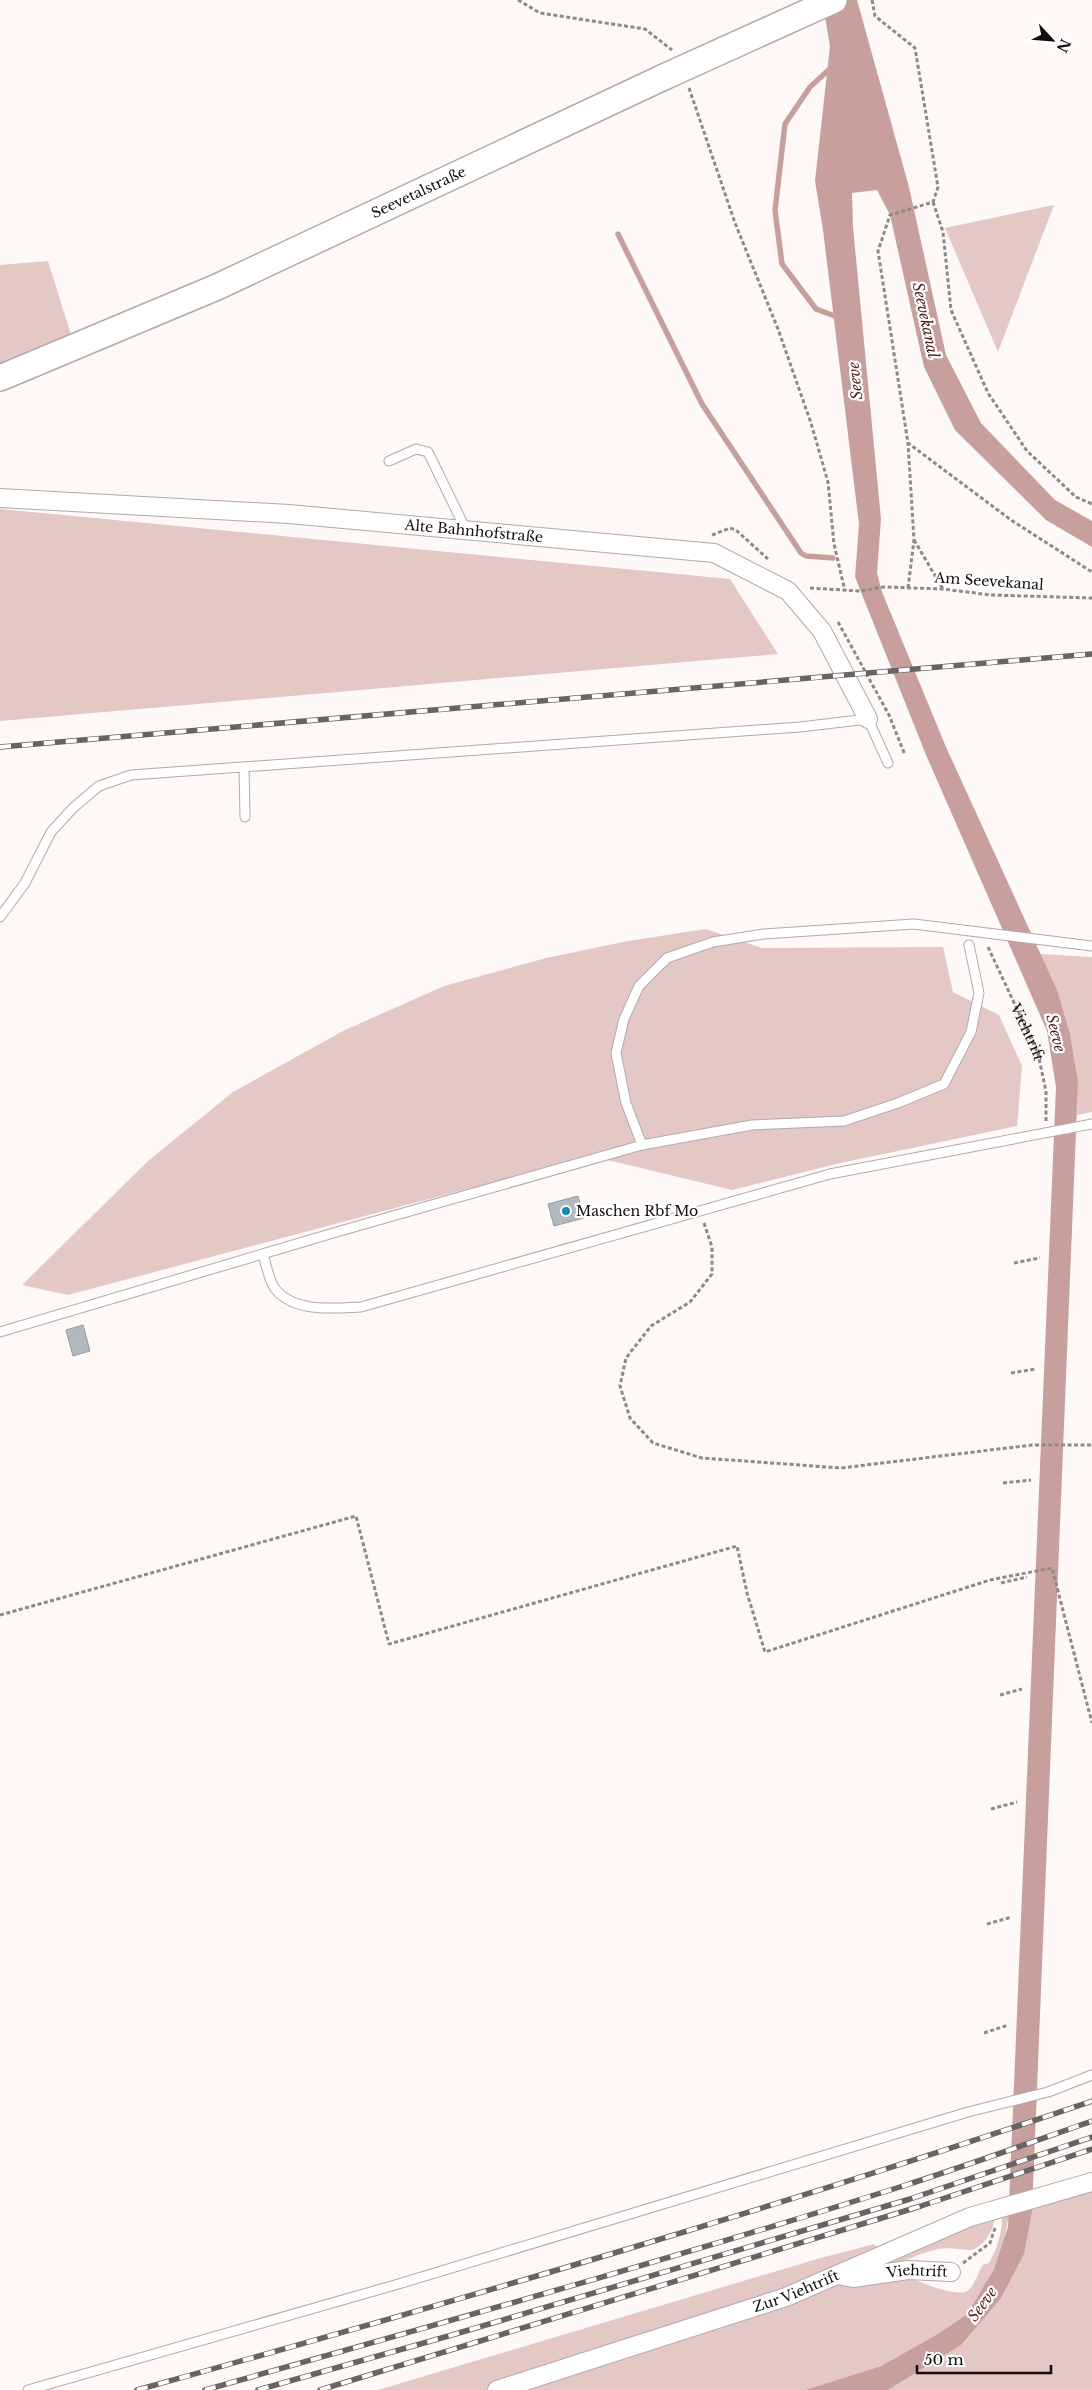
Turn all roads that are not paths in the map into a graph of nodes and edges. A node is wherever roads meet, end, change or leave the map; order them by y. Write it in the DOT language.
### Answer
graph roads {
  1 [pos="834,0"];
  2 [pos="0,378"];
  3 [pos="390,461"];
  4 [pos="0,498"];
  5 [pos="466,530"];
  6 [pos="868,719"];
  7 [pos="888,763"];
  8 [pos="244,767"];
  9 [pos="245,817"];
  10 [pos="0,917"];
  11 [pos="969,945"];
  12 [pos="1092,946"];
  13 [pos="1092,1124"];
  14 [pos="642,1145"];
  15 [pos="263,1254"];
  16 [pos="0,1332"];
  17 [pos="1092,2075"];
  18 [pos="1092,2182"];
  19 [pos="951,2272"];
  20 [pos="836,2274"];
  21 [pos="28,2390"];
  22 [pos="497,2390"];
  1 -- 2 [label="main road, Seevetalstraße, bridge"];
  3 -- 5 [label="lane"];
  4 -- 5 [label="street, Alte Bahnhofstraße"];
  5 -- 6 [label="street, Alte Bahnhofstraße"];
  6 -- 7 [label="lane"];
  6 -- 8 [label="lane"];
  8 -- 9 [label="lane"];
  8 -- 10 [label="lane"];
  11 -- 14 [label="lane"];
  12 -- 14 [label="lane"];
  13 -- 15 [label="lane"];
  14 -- 15 [label="lane"];
  15 -- 16 [label="lane"];
  17 -- 21 [label="lane"];
  18 -- 20 [label="street, Zur Viehtrift"];
  19 -- 20 [label="street, Viehtrift"];
  20 -- 22 [label="street, Zur Viehtrift"];
}
